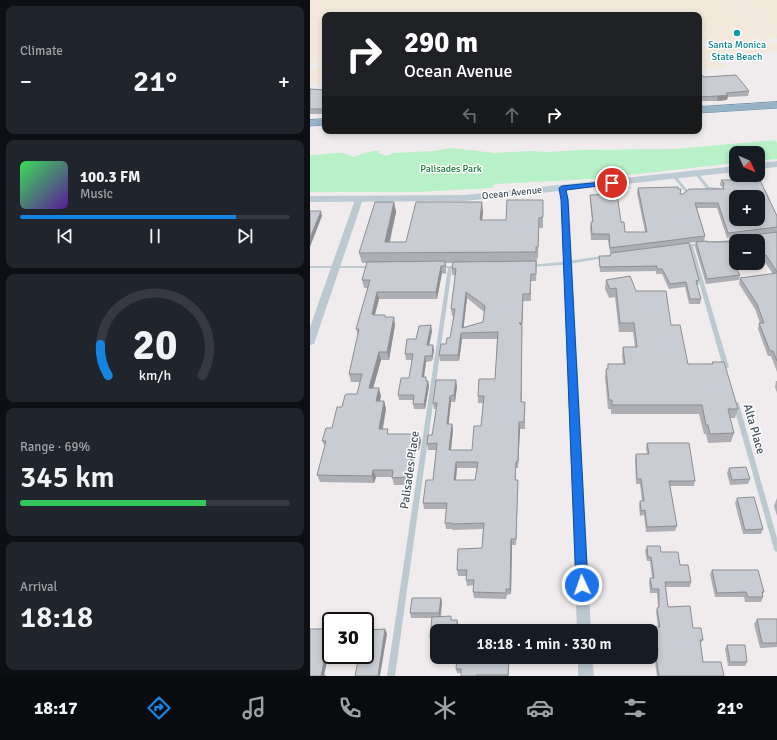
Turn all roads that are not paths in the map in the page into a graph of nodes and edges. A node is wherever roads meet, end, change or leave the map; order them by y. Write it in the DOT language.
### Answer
graph roads {
  1 [pos="777,105"];
  2 [pos="702,110"];
  3 [pos="322,122"];
  4 [pos="310,123"];
  5 [pos="765,166"];
  6 [pos="776,166"];
  7 [pos="729,170"];
  8 [pos="697,174"];
  9 [pos="674,176"];
  10 [pos="562,188"];
  11 [pos="708,188"];
  12 [pos="720,189"];
  13 [pos="687,192"];
  14 [pos="681,197"];
  15 [pos="310,199"];
  16 [pos="359,199"];
  17 [pos="729,240"];
  18 [pos="691,245"];
  19 [pos="676,247"];
  20 [pos="621,254"];
  21 [pos="567,262"];
  22 [pos="522,266"];
  23 [pos="310,267"];
  24 [pos="335,267"];
  25 [pos="381,267"];
  26 [pos="435,267"];
  27 [pos="450,267"];
  28 [pos="466,267"];
  29 [pos="310,341"];
  30 [pos="728,374"];
  31 [pos="734,397"];
  32 [pos="777,549"];
  33 [pos="584,624"];
  34 [pos="585,664"];
  35 [pos="391,676"];
  36 [pos="586,676"];
  1 -- 2 [label="highway"];
  3 -- 4 [label="highway"];
  5 -- 6 [label="main road"];
  7 -- 8 [label="main road, Ocean Avenue"];
  8 -- 9 [label="main road, Ocean Avenue"];
  8 -- 11 [label="lane"];
  9 -- 10 [label="main road, Ocean Avenue"];
  9 -- 13 [label="lane"];
  10 -- 16 [label="main road, Ocean Avenue"];
  10 -- 21 [label="street"];
  11 -- 12 [label="lane"];
  11 -- 13 [label="lane"];
  13 -- 14 [label="lane"];
  15 -- 16 [label="main road, Ocean Avenue"];
  16 -- 24 [label="street"];
  17 -- 18 [label="lane"];
  18 -- 19 [label="lane"];
  18 -- 30 [label="lane"];
  20 -- 21 [label="lane"];
  21 -- 22 [label="lane"];
  21 -- 33 [label="street"];
  23 -- 24 [label="lane"];
  24 -- 25 [label="lane"];
  24 -- 29 [label="street"];
  26 -- 27 [label="lane"];
  27 -- 28 [label="lane"];
  27 -- 35 [label="lane, Palisades Place"];
  31 -- 32 [label="lane, Alta Place"];
  34 -- 36 [label="street"];
}
